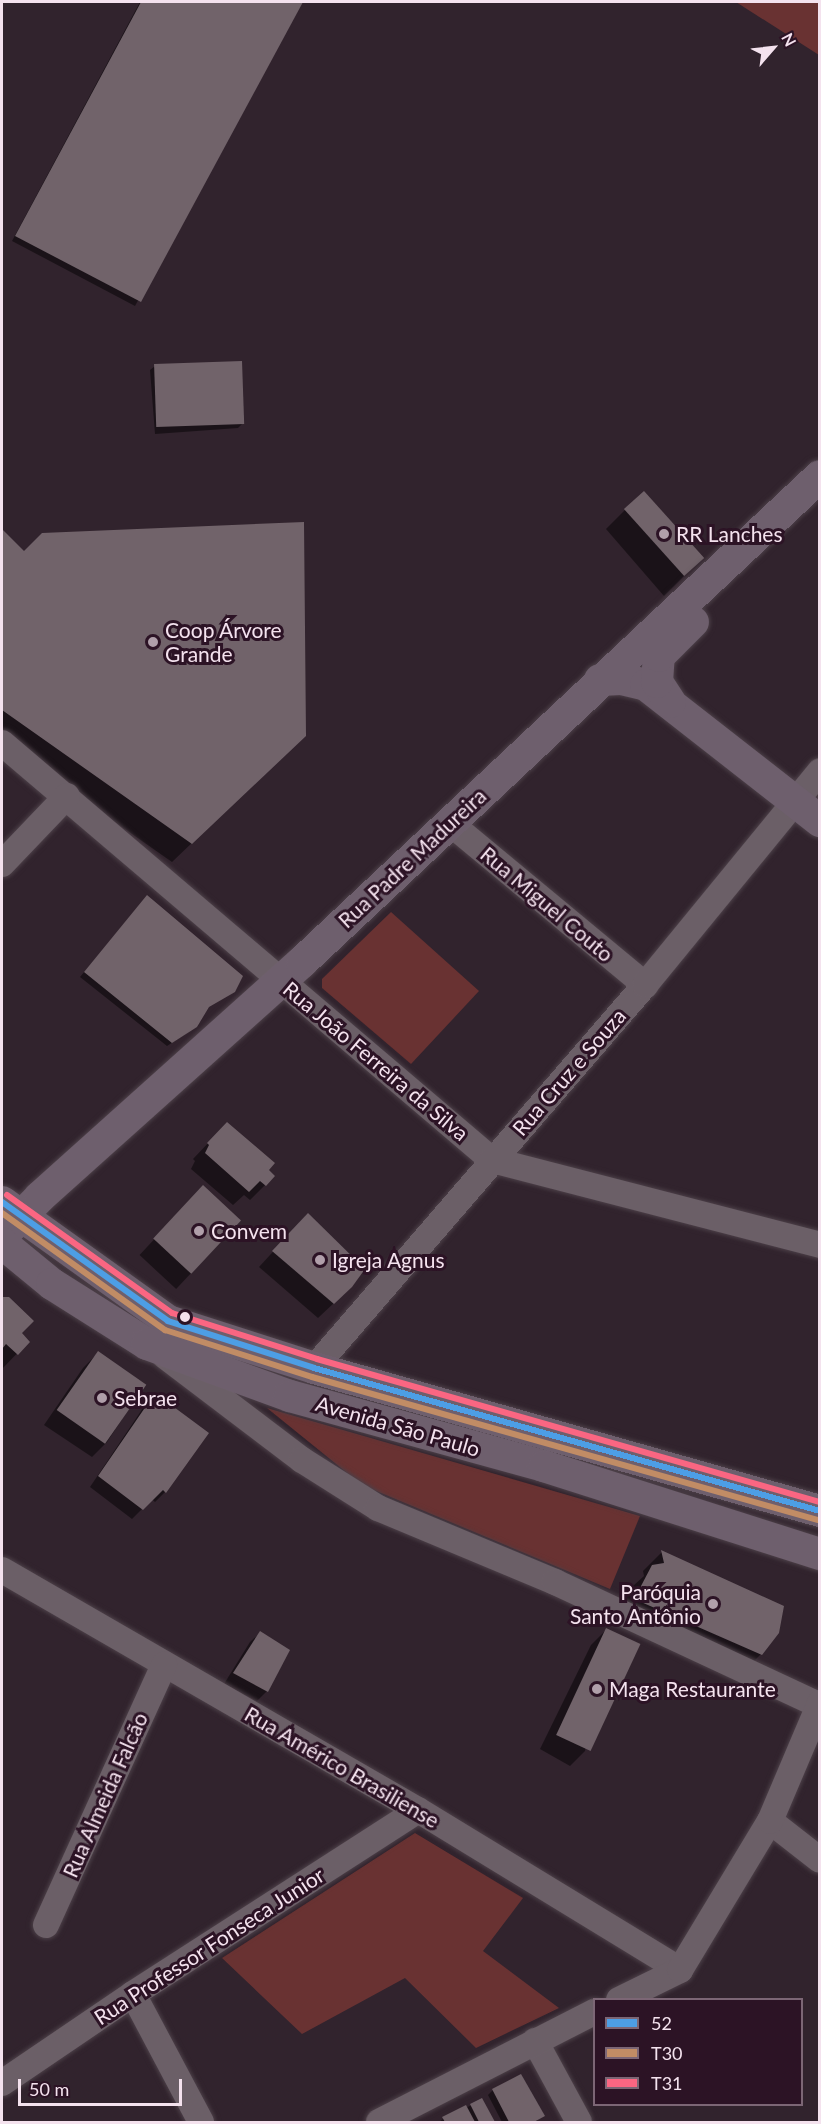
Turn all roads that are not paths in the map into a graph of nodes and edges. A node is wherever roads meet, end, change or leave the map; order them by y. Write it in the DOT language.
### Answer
graph roads {
  1 [pos="819,476"];
  2 [pos="819,506"];
  3 [pos="600,680"];
  4 [pos="670,702"];
  5 [pos="2,743"];
  6 [pos="819,771"];
  7 [pos="67,796"];
  8 [pos="794,800"];
  9 [pos="819,821"];
  10 [pos="450,823"];
  11 [pos="2,864"];
  12 [pos="281,981"];
  13 [pos="645,985"];
  14 [pos="492,1160"];
  15 [pos="8,1218"];
  16 [pos="2,1243"];
  17 [pos="819,1245"];
  18 [pos="147,1344"];
  19 [pos="314,1368"];
  20 [pos="609,1486"];
  21 [pos="819,1511"];
  22 [pos="819,1518"];
  23 [pos="819,1554"];
  24 [pos="2,1570"];
  25 [pos="164,1665"];
  26 [pos="819,1704"];
  27 [pos="418,1810"];
  28 [pos="770,1821"];
  29 [pos="819,1860"];
  30 [pos="46,1925"];
  31 [pos="680,1970"];
  32 [pos="133,1994"];
  33 [pos="624,1998"];
  34 [pos="593,2012"];
  35 [pos="536,2041"];
  36 [pos="2,2083"];
  37 [pos="201,2122"];
  38 [pos="379,2122"];
  39 [pos="579,2122"];
  1 -- 3 [label="main road, Rua Padre Madureira"];
  2 -- 4 [label="main road"];
  3 -- 4 [label="main road"];
  3 -- 10 [label="main road, Rua Padre Madureira"];
  4 -- 8 [label="main road"];
  5 -- 7 [label="street, Rua João Ferreira da Silva"];
  6 -- 8 [label="street, Rua Cruz e Souza"];
  7 -- 11 [label="street"];
  7 -- 12 [label="street, Rua João Ferreira da Silva"];
  8 -- 9 [label="main road"];
  8 -- 13 [label="street, Rua Cruz e Souza"];
  10 -- 12 [label="main road, Rua Padre Madureira"];
  10 -- 13 [label="street, Rua Miguel Couto"];
  12 -- 14 [label="street, Rua João Ferreira da Silva"];
  12 -- 15 [label="main road, Rua Padre Madureira"];
  13 -- 14 [label="street, Rua Cruz e Souza"];
  14 -- 17 [label="street, Rua João Ferreira da Silva"];
  14 -- 19 [label="street, Rua Cruz e Souza"];
  15 -- 19 [label="main road, Avenida São Paulo"];
  16 -- 18 [label="main road, Avenida São Paulo"];
  18 -- 20 [label="main road, Avenida São Paulo"];
  18 -- 26 [label="street"];
  19 -- 21 [label="main road, Avenida São Paulo"];
  20 -- 22 [label="main road"];
  20 -- 23 [label="main road, Avenida São Paulo"];
  24 -- 25 [label="street, Rua Américo Brasiliense"];
  25 -- 27 [label="street, Rua Américo Brasiliense"];
  25 -- 30 [label="street, Rua Almeida Falcão"];
  26 -- 28 [label="street"];
  27 -- 31 [label="street, Rua Américo Brasiliense"];
  27 -- 32 [label="street, Rua Professor Fonseca Junior"];
  28 -- 29 [label="street"];
  28 -- 31 [label="street"];
  31 -- 33 [label="street"];
  32 -- 36 [label="street, Rua Professor Fonseca Junior"];
  32 -- 37 [label="street"];
  34 -- 35 [label="street"];
  35 -- 38 [label="street"];
  35 -- 39 [label="street"];
}
